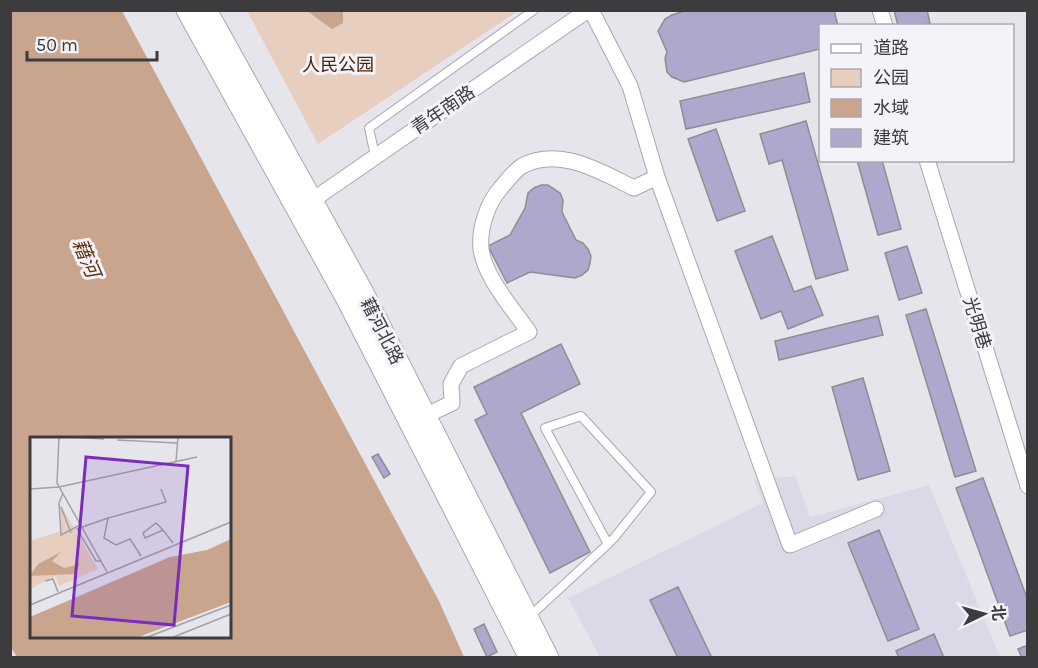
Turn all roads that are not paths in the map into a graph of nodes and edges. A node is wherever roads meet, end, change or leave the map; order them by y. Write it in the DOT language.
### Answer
graph roads {
  1 [pos="187,10"];
  2 [pos="206,10"];
  3 [pos="534,10"];
  4 [pos="590,10"];
  5 [pos="375,156"];
  6 [pos="928,162"];
  7 [pos="657,177"];
  8 [pos="304,205"];
  9 [pos="425,416"];
  10 [pos="1028,486"];
  11 [pos="876,509"];
  12 [pos="608,544"];
  13 [pos="528,618"];
  14 [pos="530,657"];
  15 [pos="548,657"];
  1 -- 8 [label="main road, 藉河北路"];
  2 -- 8 [label="main road, 藉河北路"];
  3 -- 5 [label="lane"];
  4 -- 5 [label="street, 青年南路"];
  4 -- 7 [label="street"];
  5 -- 8 [label="street, 青年南路"];
  6 -- 10 [label="street, 光明巷"];
  7 -- 9 [label="street"];
  7 -- 11 [label="street"];
  8 -- 9 [label="main road, 藉河北路"];
  8 -- 14 [label="main road, 藉河北路"];
  9 -- 13 [label="main road, 藉河北路"];
  12 -- 12 [label="lane"];
  12 -- 13 [label="lane"];
  13 -- 15 [label="main road, 藉河北路"];
}
